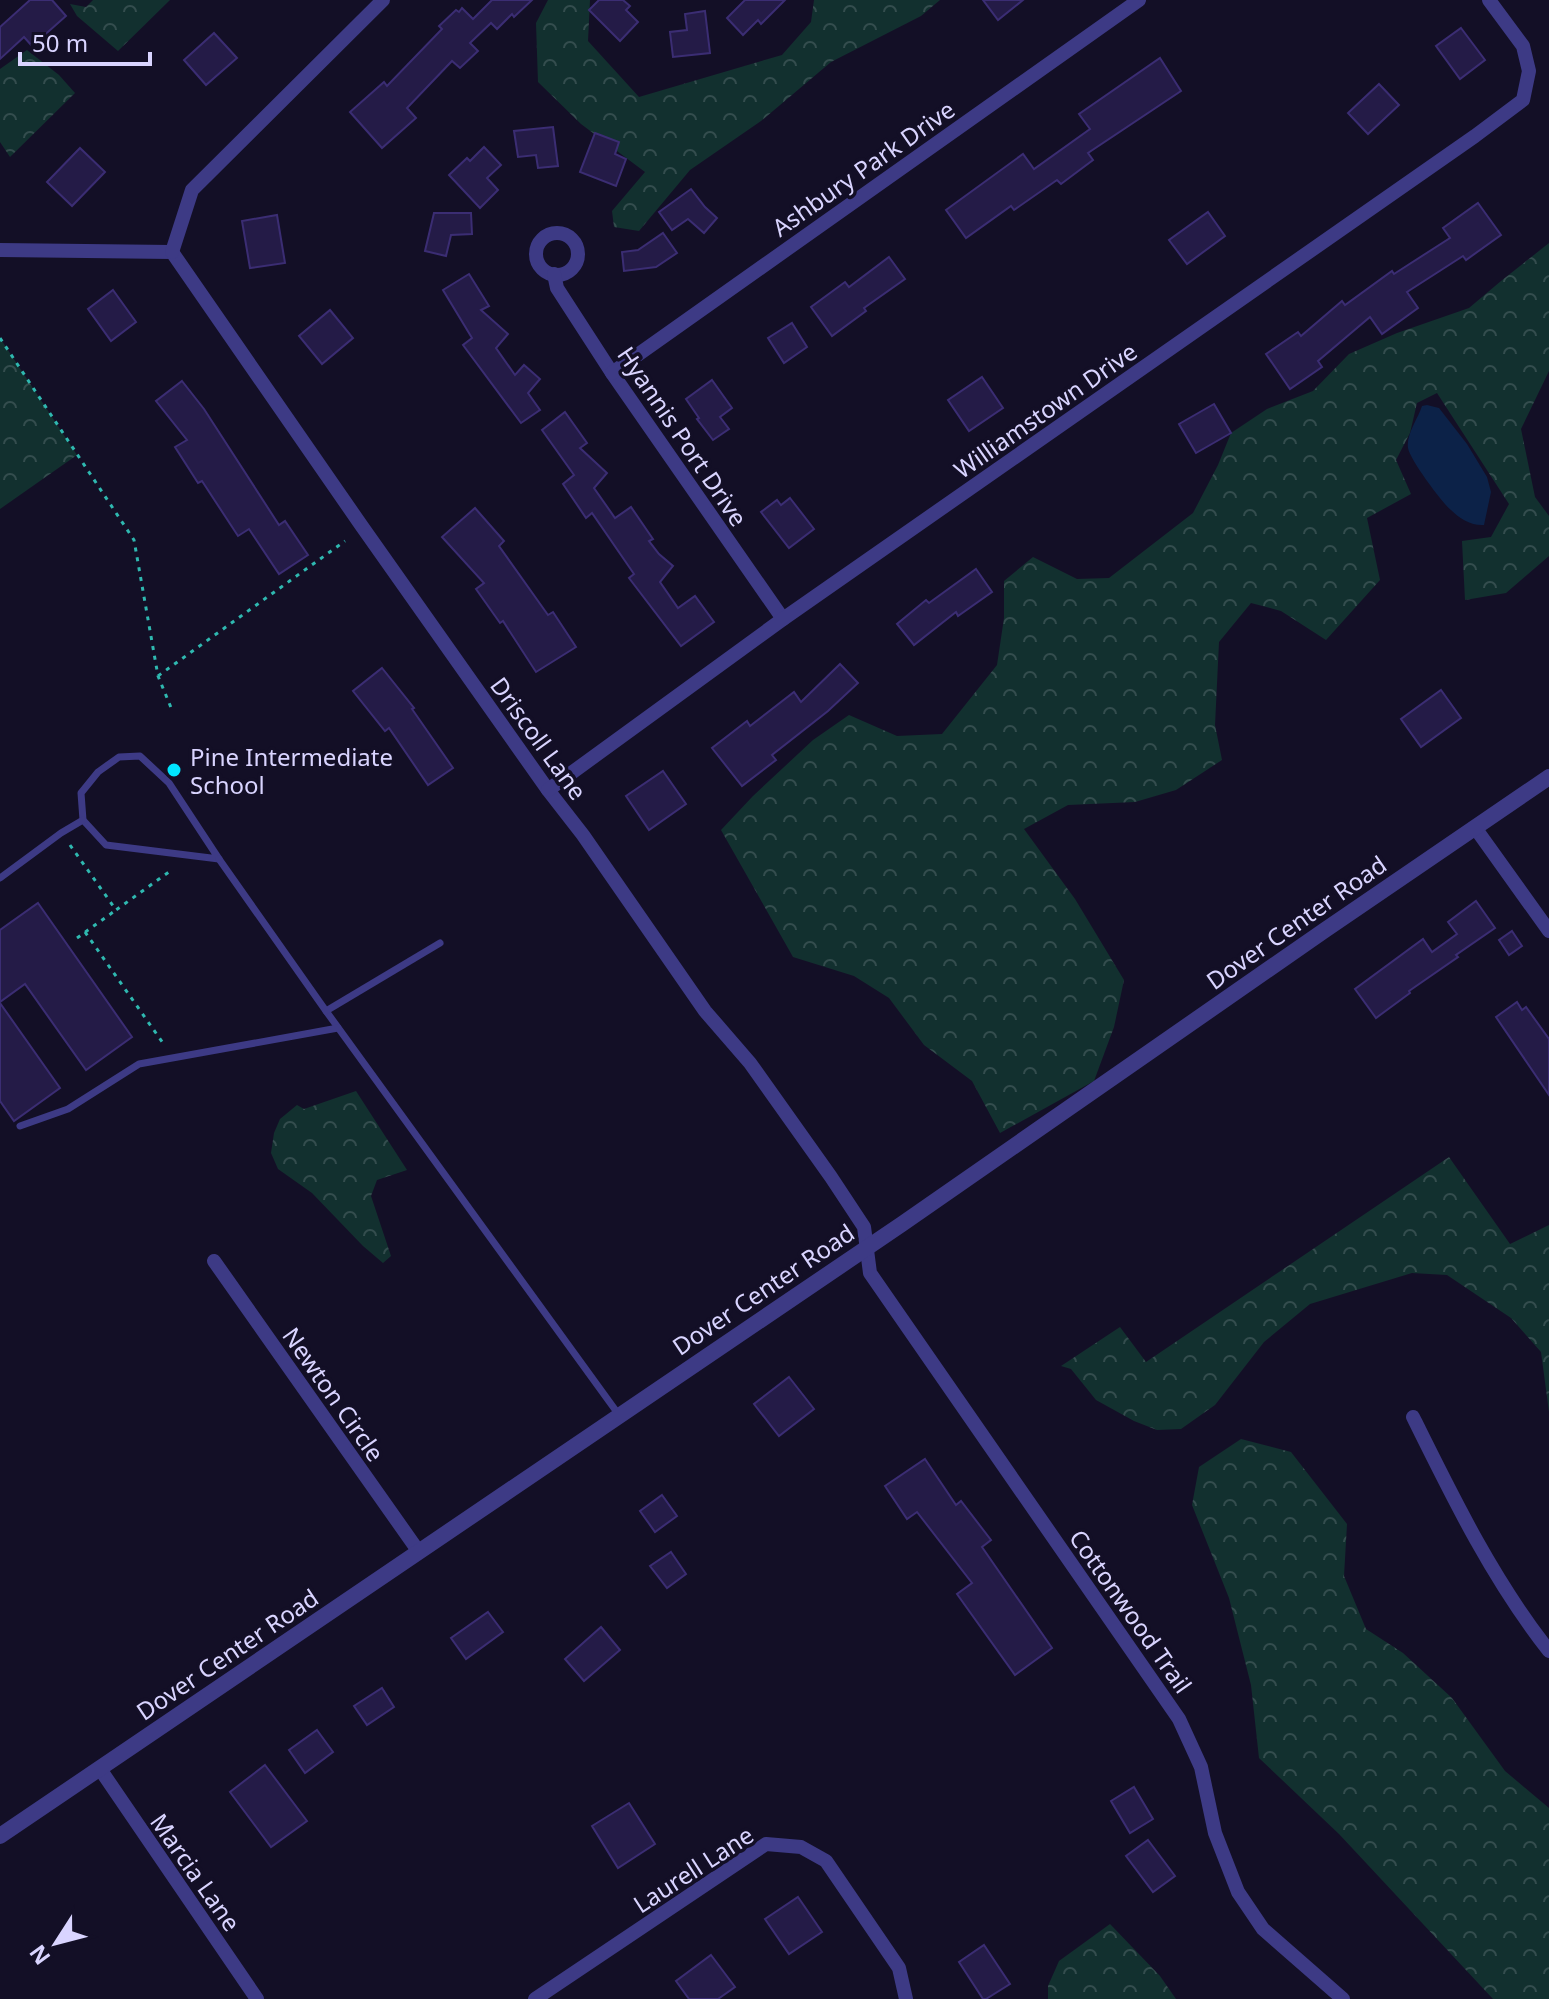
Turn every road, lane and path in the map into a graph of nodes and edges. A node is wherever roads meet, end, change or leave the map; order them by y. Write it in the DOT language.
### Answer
graph roads {
  1 [pos="383,0"];
  2 [pos="1139,0"];
  3 [pos="1489,0"];
  4 [pos="0,250"];
  5 [pos="172,252"];
  6 [pos="554,274"];
  7 [pos="0,338"];
  8 [pos="612,373"];
  9 [pos="345,541"];
  10 [pos="783,619"];
  11 [pos="158,676"];
  12 [pos="172,710"];
  13 [pos="1549,777"];
  14 [pos="548,790"];
  15 [pos="83,820"];
  16 [pos="1476,829"];
  17 [pos="70,845"];
  18 [pos="219,859"];
  19 [pos="173,869"];
  20 [pos="0,878"];
  21 [pos="116,910"];
  22 [pos="1549,931"];
  23 [pos="85,932"];
  24 [pos="77,938"];
  25 [pos="440,943"];
  26 [pos="326,1011"];
  27 [pos="338,1028"];
  28 [pos="175,1059"];
  29 [pos="20,1126"];
  30 [pos="866,1248"];
  31 [pos="214,1261"];
  32 [pos="619,1415"];
  33 [pos="1413,1417"];
  34 [pos="419,1552"];
  35 [pos="1549,1651"];
  36 [pos="100,1769"];
  37 [pos="0,1836"];
  38 [pos="257,1999"];
  39 [pos="535,1999"];
  40 [pos="906,1999"];
  41 [pos="1343,1999"];
  1 -- 5 [label="street"];
  2 -- 8 [label="street, Ashbury Park Drive"];
  3 -- 10 [label="street, Williamstown Drive"];
  4 -- 5 [label="street"];
  5 -- 14 [label="street, Driscoll Lane"];
  6 -- 8 [label="street, Hyannis Port Drive"];
  7 -- 11 [label="path"];
  8 -- 10 [label="street, Hyannis Port Drive"];
  9 -- 11 [label="path"];
  10 -- 14 [label="street, Williamstown Drive"];
  11 -- 12 [label="path"];
  13 -- 16 [label="street, Dover Center Road"];
  14 -- 30 [label="street, Driscoll Lane"];
  15 -- 18 [label="lane"];
  15 -- 18 [label="lane"];
  15 -- 20 [label="lane"];
  16 -- 22 [label="street"];
  16 -- 30 [label="street, Dover Center Road"];
  17 -- 21 [label="path"];
  18 -- 26 [label="lane"];
  19 -- 21 [label="path"];
  21 -- 23 [label="path"];
  23 -- 24 [label="path"];
  23 -- 28 [label="path"];
  25 -- 26 [label="lane"];
  26 -- 27 [label="lane"];
  27 -- 28 [label="lane"];
  27 -- 32 [label="lane"];
  28 -- 29 [label="lane"];
  30 -- 32 [label="street, Dover Center Road"];
  30 -- 41 [label="street, Cottonwood Trail"];
  31 -- 34 [label="street, Newton Circle"];
  32 -- 34 [label="street, Dover Center Road"];
  33 -- 35 [label="street"];
  34 -- 36 [label="street, Dover Center Road"];
  36 -- 37 [label="street, Dover Center Road"];
  36 -- 38 [label="street, Marcia Lane"];
  39 -- 40 [label="street, Laurell Lane"];
}
